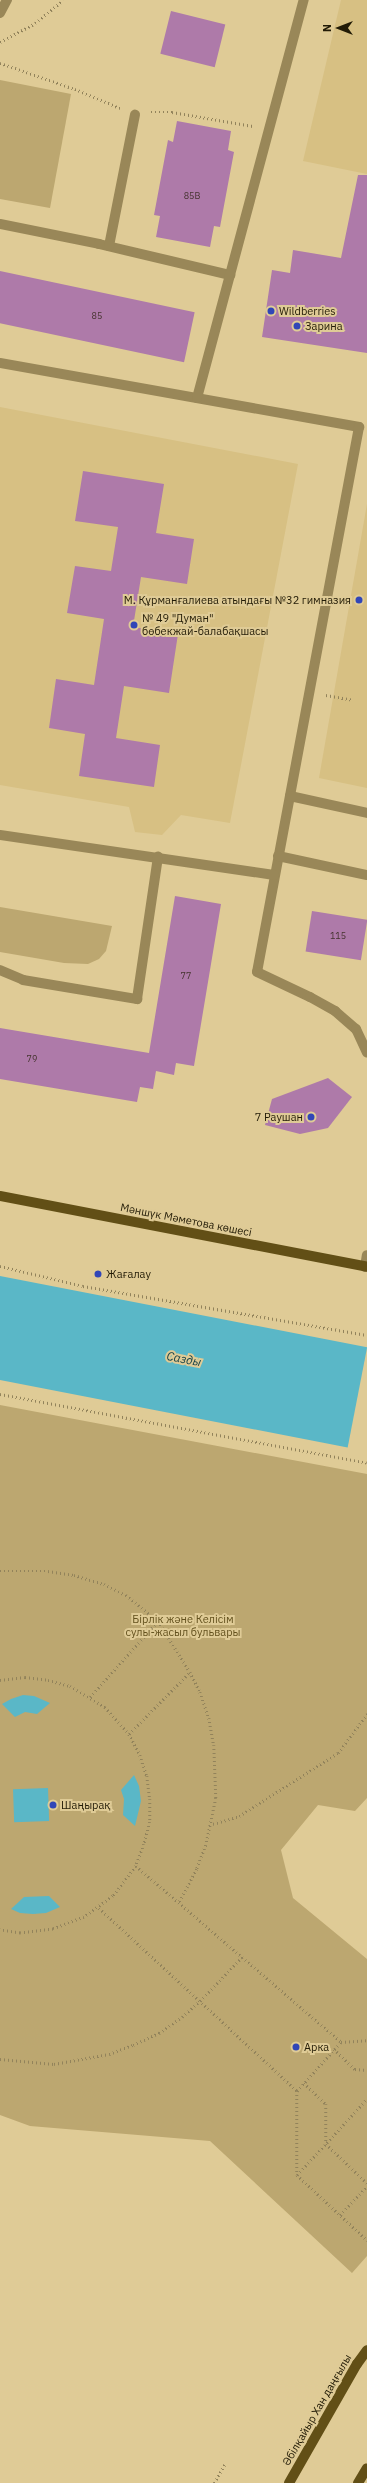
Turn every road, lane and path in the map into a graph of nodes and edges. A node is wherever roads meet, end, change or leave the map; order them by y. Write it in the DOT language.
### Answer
graph roads {
  1 [pos="7,0"];
  2 [pos="62,0"];
  3 [pos="304,0"];
  4 [pos="0,13"];
  5 [pos="0,42"];
  6 [pos="0,63"];
  7 [pos="135,115"];
  8 [pos="269,129"];
  9 [pos="0,224"];
  10 [pos="109,246"];
  11 [pos="230,275"];
  12 [pos="0,363"];
  13 [pos="197,398"];
  14 [pos="324,695"];
  15 [pos="353,700"];
  16 [pos="290,796"];
  17 [pos="367,813"];
  18 [pos="0,835"];
  19 [pos="278,856"];
  20 [pos="158,857"];
  21 [pos="274,875"];
  22 [pos="367,875"];
  23 [pos="0,970"];
  24 [pos="367,1053"];
  25 [pos="0,1196"];
  26 [pos="367,1255"];
  27 [pos="0,1266"];
  28 [pos="366,1267"];
  29 [pos="367,1335"];
  30 [pos="0,1394"];
  31 [pos="367,1463"];
  32 [pos="0,1570"];
  33 [pos="158,1622"];
  34 [pos="190,1672"];
  35 [pos="0,1680"];
  36 [pos="90,1696"];
  37 [pos="367,1714"];
  38 [pos="129,1734"];
  39 [pos="213,1824"];
  40 [pos="136,1866"];
  41 [pos="179,1903"];
  42 [pos="99,1908"];
  43 [pos="0,1930"];
  44 [pos="242,1957"];
  45 [pos="200,2001"];
  46 [pos="367,2040"];
  47 [pos="341,2042"];
  48 [pos="334,2049"];
  49 [pos="0,2059"];
  50 [pos="367,2070"];
  51 [pos="304,2083"];
  52 [pos="297,2091"];
  53 [pos="367,2099"];
  54 [pos="326,2144"];
  55 [pos="297,2175"];
  56 [pos="367,2185"];
  57 [pos="340,2215"];
  58 [pos="367,2240"];
  59 [pos="367,2350"];
  60 [pos="225,2464"];
  61 [pos="367,2468"];
  62 [pos="214,2483"];
  63 [pos="289,2483"];
  64 [pos="358,2483"];
  1 -- 4 [label="street"];
  2 -- 5 [label="path"];
  3 -- 8 [label="street"];
  6 -- 7 [label="path"];
  7 -- 8 [label="path"];
  7 -- 10 [label="street"];
  8 -- 11 [label="street"];
  9 -- 10 [label="street"];
  10 -- 11 [label="street"];
  11 -- 13 [label="street"];
  12 -- 13 [label="street"];
  13 -- 16 [label="street"];
  14 -- 15 [label="path"];
  16 -- 17 [label="street"];
  16 -- 19 [label="street"];
  18 -- 20 [label="street"];
  19 -- 21 [label="street"];
  19 -- 22 [label="street"];
  20 -- 21 [label="street"];
  20 -- 23 [label="street"];
  21 -- 24 [label="street"];
  25 -- 28 [label="main road, Мәншүк Мәметова көшесі"];
  26 -- 28 [label="street"];
  27 -- 29 [label="path"];
  30 -- 31 [label="path"];
  32 -- 33 [label="path"];
  33 -- 34 [label="path"];
  33 -- 36 [label="path"];
  34 -- 38 [label="path"];
  34 -- 39 [label="path"];
  35 -- 36 [label="path"];
  36 -- 38 [label="path"];
  37 -- 39 [label="path"];
  38 -- 40 [label="path"];
  39 -- 41 [label="path"];
  40 -- 41 [label="path"];
  40 -- 42 [label="path"];
  41 -- 44 [label="path"];
  42 -- 43 [label="path"];
  42 -- 45 [label="path"];
  44 -- 45 [label="path"];
  44 -- 47 [label="path"];
  45 -- 49 [label="path"];
  45 -- 52 [label="path"];
  46 -- 47 [label="path"];
  47 -- 48 [label="path"];
  48 -- 50 [label="path"];
  48 -- 51 [label="path"];
  51 -- 52 [label="path"];
  51 -- 54 [label="path"];
  52 -- 55 [label="path"];
  53 -- 54 [label="path"];
  54 -- 55 [label="path"];
  54 -- 56 [label="path"];
  55 -- 57 [label="path"];
  56 -- 57 [label="path"];
  57 -- 58 [label="path"];
  59 -- 63 [label="main road, Әбілқайыр Хан даңғылы"];
  60 -- 62 [label="path"];
  61 -- 64 [label="main road"];
}
